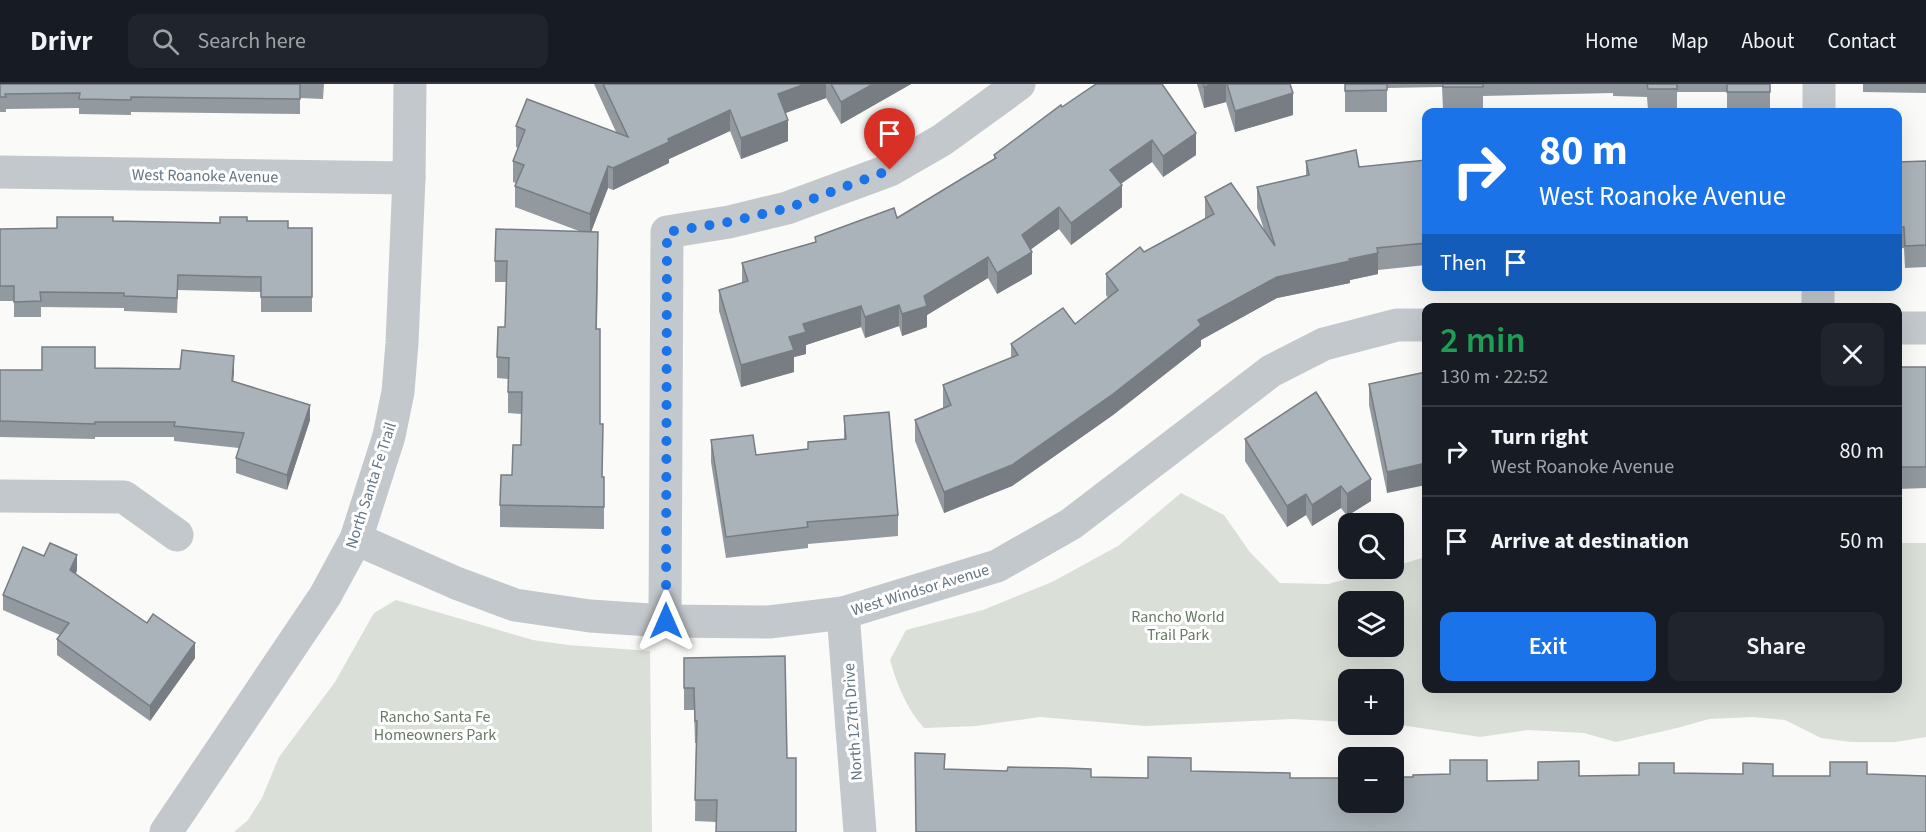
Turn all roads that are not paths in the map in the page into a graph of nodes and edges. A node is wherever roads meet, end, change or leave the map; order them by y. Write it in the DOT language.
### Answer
graph roads {
  1 [pos="410,84"];
  2 [pos="1019,84"];
  3 [pos="1819,84"];
  4 [pos="1819,108"];
  5 [pos="0,172"];
  6 [pos="409,178"];
  7 [pos="1422,326"];
  8 [pos="1902,328"];
  9 [pos="1926,328"];
  10 [pos="0,496"];
  11 [pos="177,535"];
  12 [pos="356,539"];
  13 [pos="843,613"];
  14 [pos="666,621"];
  15 [pos="166,832"];
  16 [pos="860,832"];
  1 -- 6 [label="street, North Santa Fe Trail"];
  2 -- 14 [label="street"];
  3 -- 4 [label="street"];
  5 -- 6 [label="street, West Roanoke Avenue"];
  6 -- 12 [label="street, North Santa Fe Trail"];
  7 -- 13 [label="street, West Windsor Avenue"];
  8 -- 9 [label="street"];
  10 -- 11 [label="street"];
  12 -- 14 [label="street, West Windsor Avenue"];
  12 -- 15 [label="street, North Santa Fe Trail"];
  13 -- 14 [label="street, West Windsor Avenue"];
  13 -- 16 [label="street, North 127th Drive"];
}
